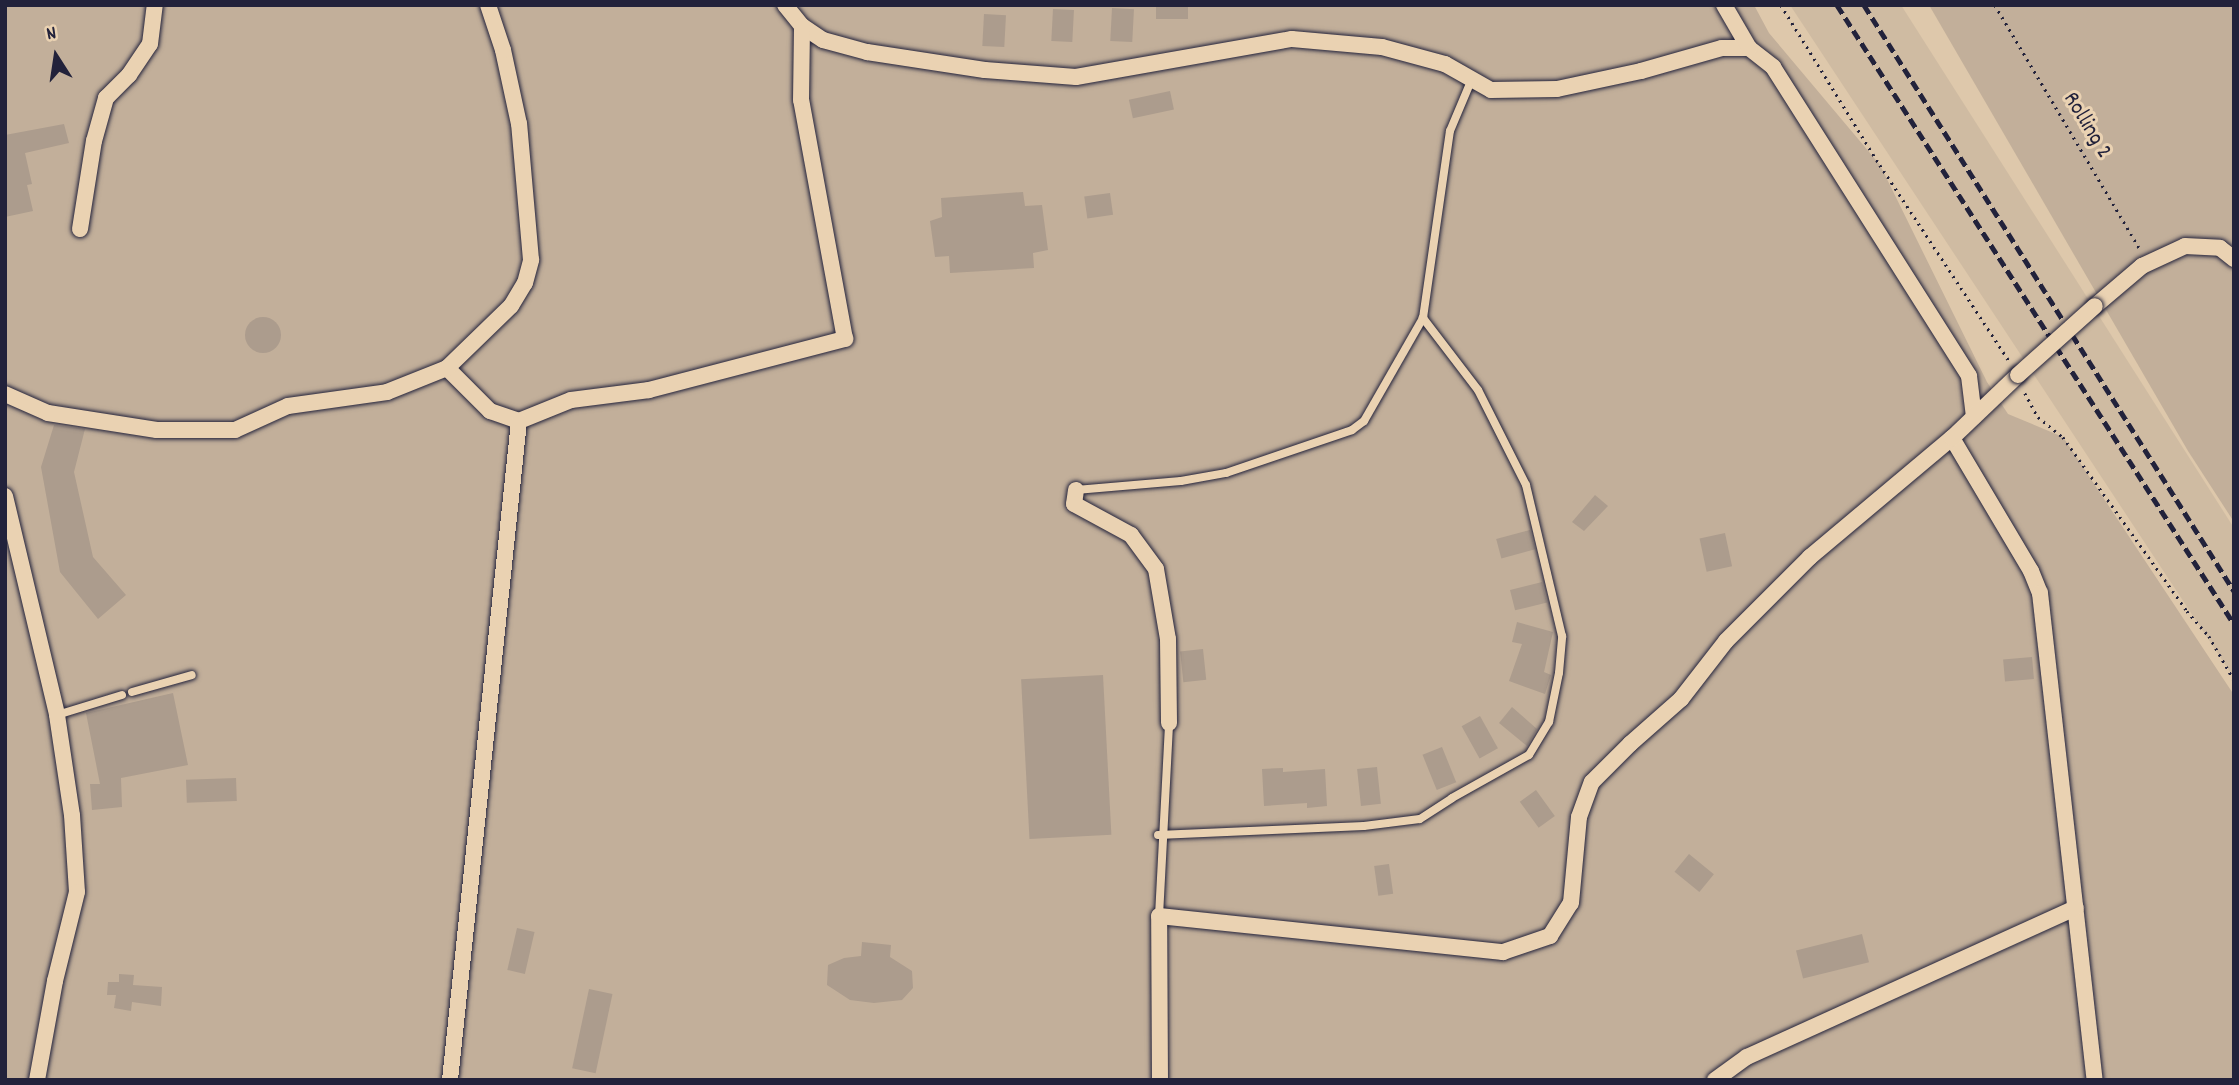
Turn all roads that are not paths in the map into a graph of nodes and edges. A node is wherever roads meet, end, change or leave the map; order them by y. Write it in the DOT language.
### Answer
graph roads {
  1 [pos="155,5"];
  2 [pos="488,5"];
  3 [pos="785,5"];
  4 [pos="1724,5"];
  5 [pos="802,26"];
  6 [pos="1749,48"];
  7 [pos="1471,81"];
  8 [pos="80,229"];
  9 [pos="2234,259"];
  10 [pos="1423,318"];
  11 [pos="447,368"];
  12 [pos="5,394"];
  13 [pos="1974,417"];
  14 [pos="519,421"];
  15 [pos="1952,438"];
  16 [pos="1076,490"];
  17 [pos="5,496"];
  18 [pos="192,675"];
  19 [pos="132,692"];
  20 [pos="122,695"];
  21 [pos="57,715"];
  22 [pos="1169,723"];
  23 [pos="1159,835"];
  24 [pos="2076,908"];
  25 [pos="1159,916"];
  26 [pos="37,1080"];
  27 [pos="450,1080"];
  28 [pos="1160,1080"];
  29 [pos="1715,1080"];
  30 [pos="2095,1080"];
  1 -- 8 [label="street"];
  2 -- 11 [label="street"];
  3 -- 5 [label="street"];
  4 -- 6 [label="street"];
  5 -- 7 [label="street"];
  5 -- 14 [label="street"];
  6 -- 7 [label="street"];
  6 -- 13 [label="street"];
  7 -- 10 [label="lane"];
  9 -- 13 [label="street, bridge"];
  10 -- 16 [label="lane"];
  10 -- 23 [label="lane"];
  11 -- 12 [label="street"];
  11 -- 14 [label="street"];
  13 -- 15 [label="street"];
  14 -- 27 [label="street"];
  15 -- 24 [label="street"];
  15 -- 25 [label="street"];
  16 -- 22 [label="street"];
  17 -- 21 [label="street"];
  18 -- 19 [label="lane"];
  20 -- 21 [label="lane"];
  21 -- 26 [label="street"];
  22 -- 23 [label="lane"];
  23 -- 25 [label="lane"];
  24 -- 29 [label="street"];
  24 -- 30 [label="street"];
  25 -- 28 [label="street"];
}
